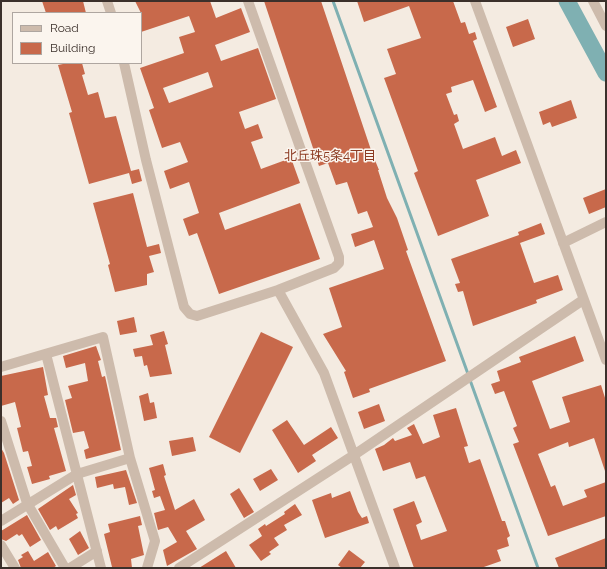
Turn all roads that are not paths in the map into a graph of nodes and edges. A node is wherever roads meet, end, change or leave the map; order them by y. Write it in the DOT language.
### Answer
graph roads {
  1 [pos="107,1"];
  2 [pos="248,1"];
  3 [pos="475,1"];
  4 [pos="593,1"];
  5 [pos="111,12"];
  6 [pos="606,26"];
  7 [pos="124,64"];
  8 [pos="606,222"];
  9 [pos="563,243"];
  10 [pos="278,290"];
  11 [pos="583,300"];
  12 [pos="46,354"];
  13 [pos="606,360"];
  14 [pos="1,367"];
  15 [pos="1,421"];
  16 [pos="11,447"];
  17 [pos="1,453"];
  18 [pos="354,455"];
  19 [pos="130,458"];
  20 [pos="77,474"];
  21 [pos="27,503"];
  22 [pos="1,521"];
  23 [pos="1,545"];
  24 [pos="97,551"];
  25 [pos="15,568"];
  26 [pos="65,568"];
  27 [pos="70,568"];
  28 [pos="101,568"];
  29 [pos="147,568"];
  30 [pos="179,568"];
  31 [pos="395,568"];
  1 -- 5 [label="street"];
  2 -- 10 [label="street"];
  3 -- 9 [label="street"];
  4 -- 6 [label="street"];
  7 -- 10 [label="street"];
  8 -- 9 [label="street"];
  9 -- 11 [label="street"];
  10 -- 18 [label="street"];
  11 -- 13 [label="street"];
  11 -- 18 [label="street"];
  12 -- 14 [label="street"];
  12 -- 19 [label="street"];
  12 -- 20 [label="street"];
  15 -- 16 [label="street"];
  16 -- 17 [label="street"];
  16 -- 21 [label="street"];
  18 -- 30 [label="street"];
  18 -- 31 [label="street"];
  19 -- 20 [label="street"];
  19 -- 29 [label="street"];
  20 -- 21 [label="street"];
  20 -- 24 [label="street"];
  21 -- 22 [label="street"];
  21 -- 26 [label="street"];
  23 -- 25 [label="street"];
  24 -- 27 [label="street"];
  24 -- 28 [label="street"];
}
